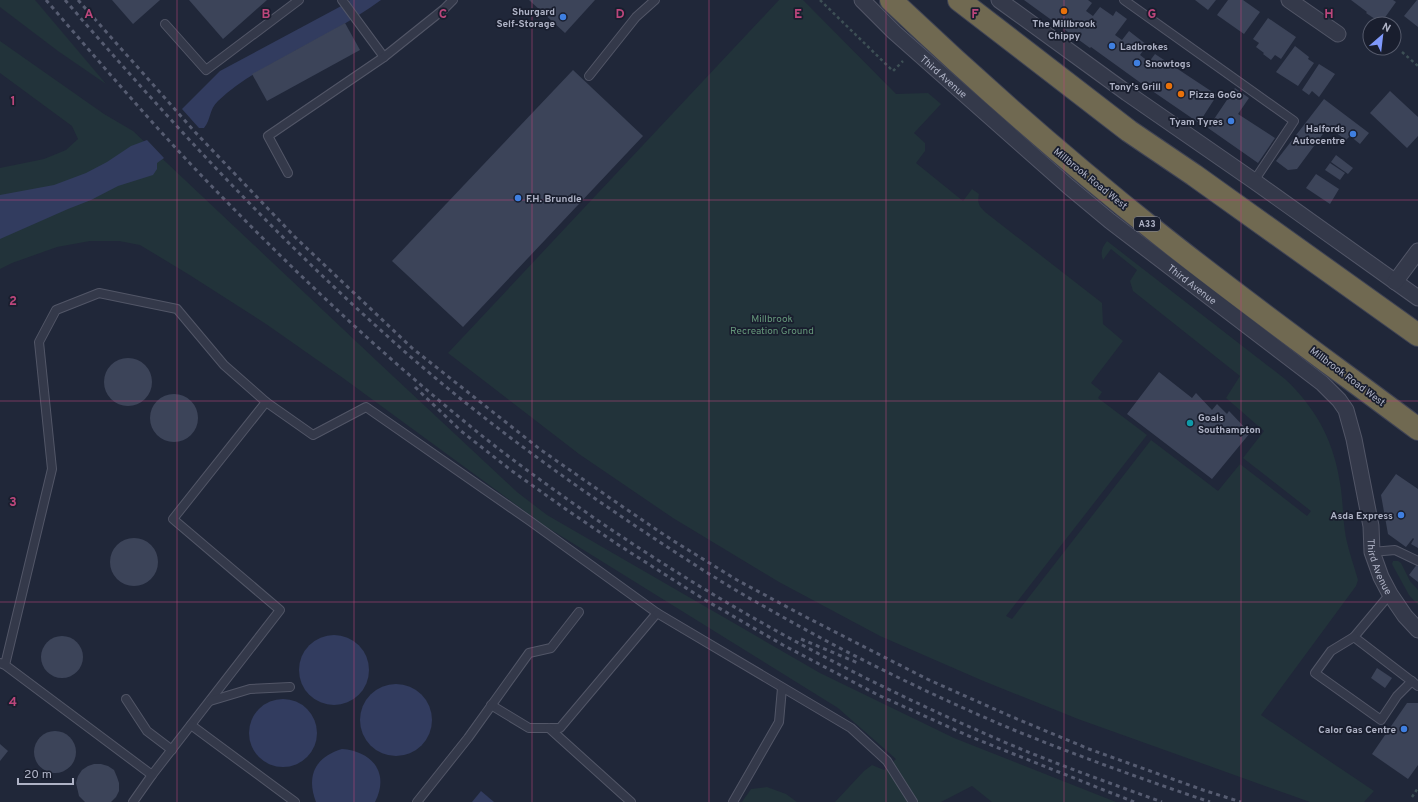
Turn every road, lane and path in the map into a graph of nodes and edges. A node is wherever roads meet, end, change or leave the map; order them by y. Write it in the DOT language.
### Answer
graph roads {
  1 [pos="299,0"];
  2 [pos="453,0"];
  3 [pos="655,0"];
  4 [pos="820,0"];
  5 [pos="862,0"];
  6 [pos="892,0"];
  7 [pos="959,0"];
  8 [pos="999,0"];
  9 [pos="1124,0"];
  10 [pos="344,2"];
  11 [pos="1297,2"];
  12 [pos="165,24"];
  13 [pos="1338,34"];
  14 [pos="1402,52"];
  15 [pos="384,57"];
  16 [pos="905,60"];
  17 [pos="1418,66"];
  18 [pos="589,76"];
  19 [pos="288,173"];
  20 [pos="1254,181"];
  21 [pos="1418,251"];
  22 [pos="1395,282"];
  23 [pos="1418,298"];
  24 [pos="1418,336"];
  25 [pos="266,402"];
  26 [pos="1418,429"];
  27 [pos="1372,552"];
  28 [pos="1418,561"];
  29 [pos="1390,594"];
  30 [pos="579,612"];
  31 [pos="657,613"];
  32 [pos="1418,630"];
  33 [pos="1354,637"];
  34 [pos="3,664"];
  35 [pos="1415,684"];
  36 [pos="290,687"];
  37 [pos="782,688"];
  38 [pos="126,699"];
  39 [pos="210,701"];
  40 [pos="491,705"];
  41 [pos="191,725"];
  42 [pos="549,728"];
  43 [pos="172,750"];
  44 [pos="152,775"];
  45 [pos="1418,788"];
  46 [pos="1412,797"];
  47 [pos="133,802"];
  48 [pos="295,802"];
  49 [pos="417,802"];
  50 [pos="631,802"];
  51 [pos="733,802"];
  52 [pos="913,802"];
  1 -- 12 [label="lane"];
  2 -- 15 [label="lane"];
  3 -- 18 [label="lane"];
  4 -- 16 [label="path"];
  5 -- 27 [label="street, Third Avenue"];
  6 -- 26 [label="highway, Millbrook Road West / A33"];
  7 -- 24 [label="highway"];
  8 -- 20 [label="street"];
  9 -- 20 [label="lane"];
  10 -- 15 [label="lane"];
  11 -- 13 [label="street"];
  14 -- 17 [label="path"];
  15 -- 19 [label="lane"];
  20 -- 22 [label="street"];
  21 -- 22 [label="street"];
  22 -- 23 [label="street"];
  25 -- 31 [label="lane"];
  25 -- 34 [label="lane"];
  25 -- 39 [label="lane"];
  27 -- 28 [label="lane"];
  27 -- 29 [label="street, Third Avenue"];
  29 -- 32 [label="street, Third Avenue"];
  29 -- 33 [label="lane"];
  30 -- 40 [label="lane"];
  31 -- 37 [label="lane"];
  31 -- 42 [label="lane"];
  33 -- 35 [label="lane"];
  33 -- 35 [label="lane"];
  34 -- 44 [label="lane"];
  36 -- 39 [label="lane"];
  37 -- 51 [label="lane"];
  37 -- 52 [label="lane"];
  38 -- 43 [label="lane"];
  39 -- 41 [label="lane"];
  40 -- 42 [label="lane"];
  40 -- 49 [label="lane"];
  41 -- 43 [label="lane"];
  41 -- 48 [label="lane"];
  42 -- 50 [label="lane"];
  43 -- 44 [label="lane"];
  44 -- 47 [label="lane"];
  45 -- 46 [label="path"];
}
